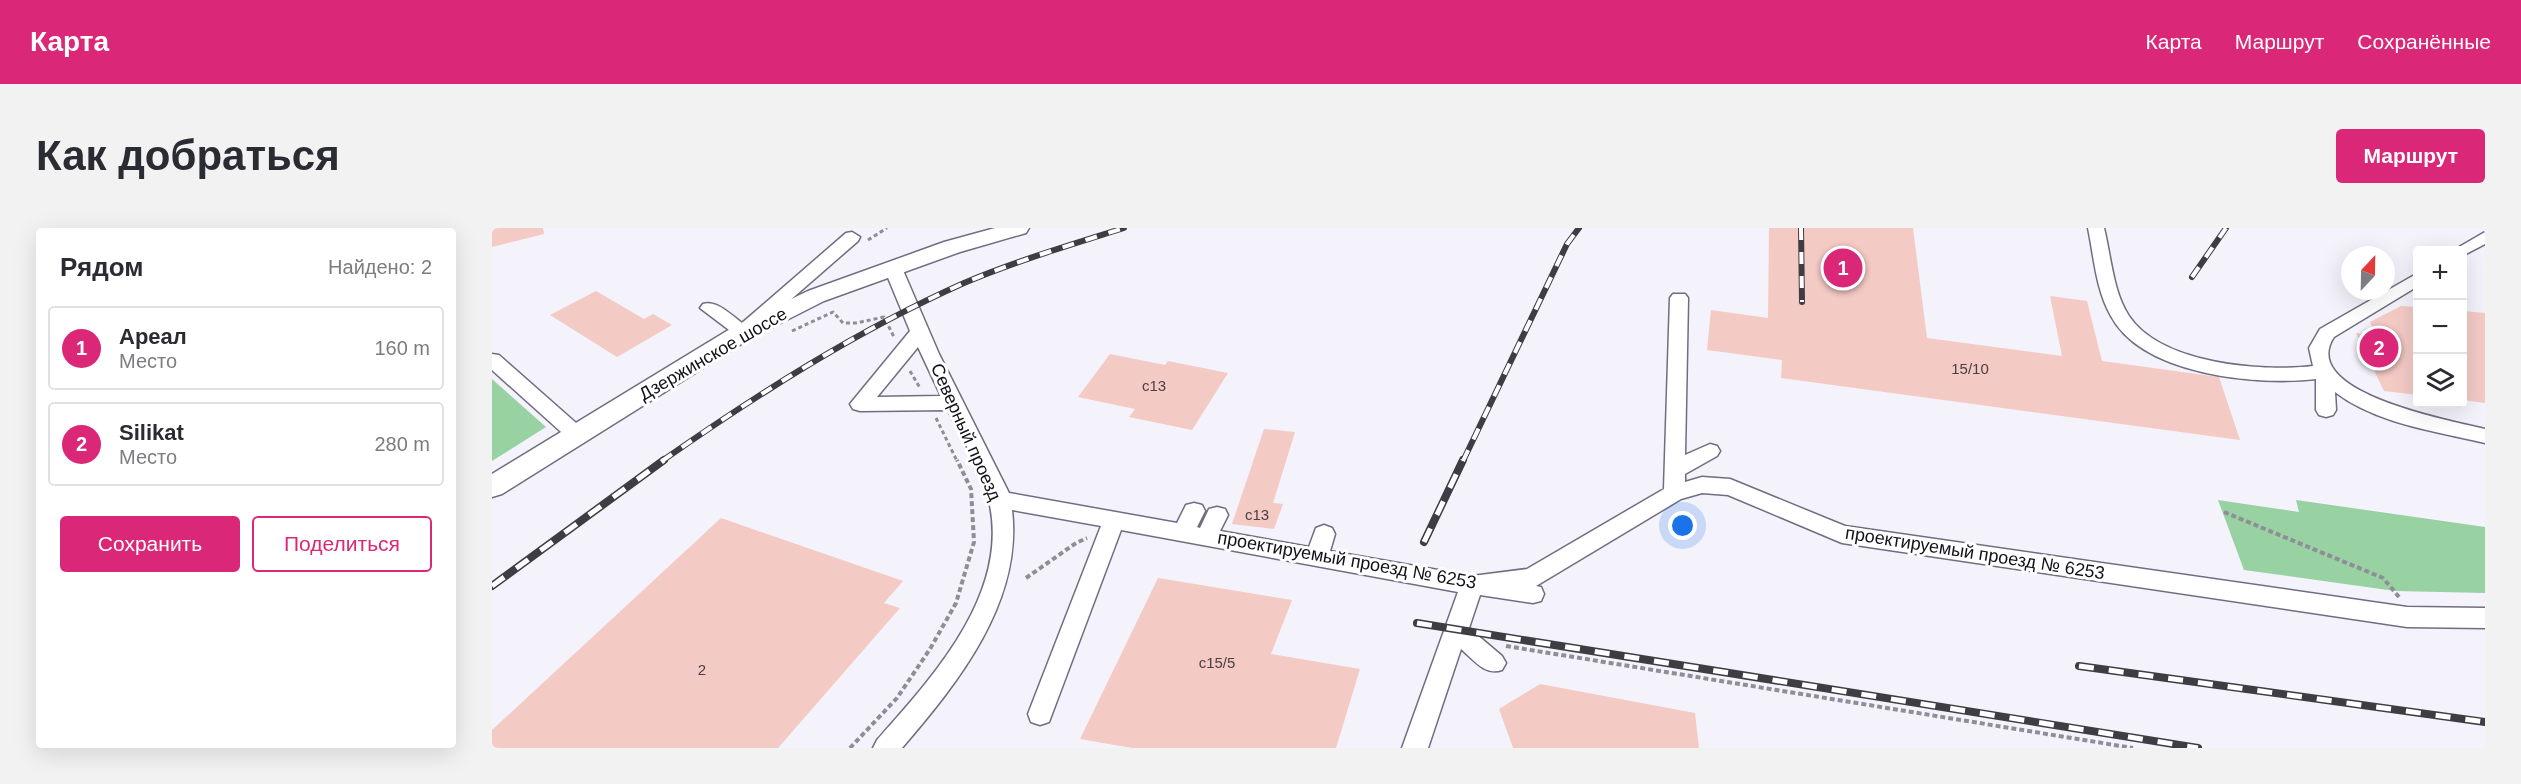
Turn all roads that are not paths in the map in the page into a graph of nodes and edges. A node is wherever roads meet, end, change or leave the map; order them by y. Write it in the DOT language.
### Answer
graph roads {
  1 [pos="1018,228"];
  2 [pos="2096,228"];
  3 [pos="852,237"];
  4 [pos="2485,237"];
  5 [pos="2467,248"];
  6 [pos="893,268"];
  7 [pos="2413,281"];
  8 [pos="1679,298"];
  9 [pos="709,308"];
  10 [pos="743,332"];
  11 [pos="920,332"];
  12 [pos="492,360"];
  13 [pos="2325,371"];
  14 [pos="954,403"];
  15 [pos="2326,410"];
  16 [pos="577,435"];
  17 [pos="2485,436"];
  18 [pos="1710,451"];
  19 [pos="1674,482"];
  20 [pos="492,487"];
  21 [pos="1000,500"];
  22 [pos="1194,511"];
  23 [pos="1217,515"];
  24 [pos="1113,523"];
  25 [pos="1183,531"];
  26 [pos="1324,534"];
  27 [pos="1207,536"];
  28 [pos="1317,557"];
  29 [pos="1472,585"];
  30 [pos="1533,594"];
  31 [pos="2485,618"];
  32 [pos="1455,630"];
  33 [pos="1498,654"];
  34 [pos="1040,714"];
  35 [pos="886,748"];
  36 [pos="1415,748"];
  1 -- 6 [label="main road, Дзержинское шоссе"];
  2 -- 13 [label="street"];
  3 -- 10 [label="street"];
  4 -- 5 [label="street"];
  6 -- 10 [label="main road, Дзержинское шоссе"];
  6 -- 11 [label="street, Северный проезд"];
  7 -- 13 [label="street"];
  8 -- 19 [label="street"];
  9 -- 10 [label="street"];
  10 -- 16 [label="main road, Дзержинское шоссе"];
  11 -- 14 [label="street, Северный проезд"];
  11 -- 14 [label="street"];
  12 -- 16 [label="street"];
  13 -- 15 [label="street"];
  13 -- 17 [label="street"];
  14 -- 21 [label="street, Северный проезд"];
  16 -- 20 [label="main road, Дзержинское шоссе"];
  18 -- 19 [label="street"];
  19 -- 29 [label="street, проектируемый проезд № 6253"];
  19 -- 31 [label="street, проектируемый проезд № 6253"];
  21 -- 24 [label="street, проектируемый проезд № 6253"];
  21 -- 35 [label="street, Северный проезд"];
  22 -- 25 [label="street"];
  23 -- 27 [label="street"];
  24 -- 25 [label="street, проектируемый проезд № 6253"];
  24 -- 34 [label="street"];
  25 -- 27 [label="street, проектируемый проезд № 6253"];
  26 -- 28 [label="street"];
  27 -- 28 [label="street, проектируемый проезд № 6253"];
  28 -- 29 [label="street, проектируемый проезд № 6253"];
  29 -- 30 [label="street"];
  29 -- 32 [label="street"];
  32 -- 33 [label="street"];
  32 -- 36 [label="street"];
}
